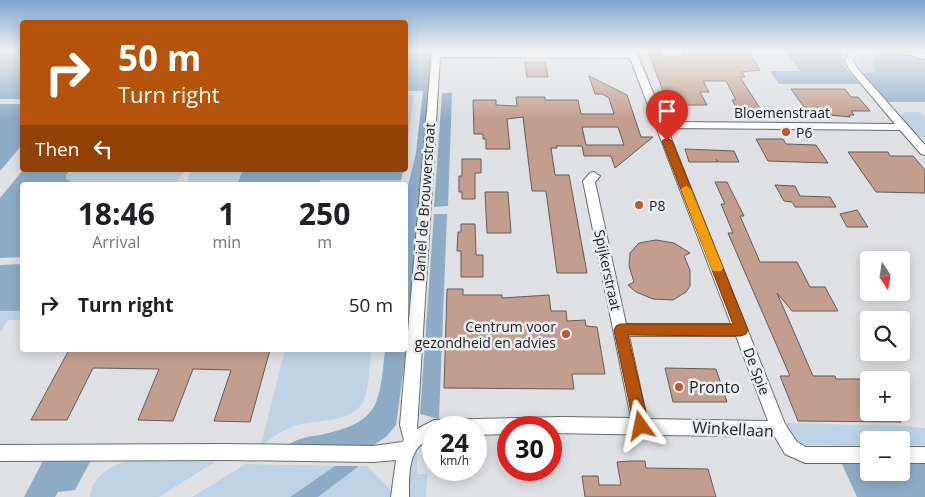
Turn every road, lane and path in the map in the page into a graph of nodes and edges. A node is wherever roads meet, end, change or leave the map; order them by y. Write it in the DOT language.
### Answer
graph roads {
  1 [pos="433,74"];
  2 [pos="641,74"];
  3 [pos="857,74"];
  4 [pos="661,125"];
  5 [pos="903,127"];
  6 [pos="925,152"];
  7 [pos="594,176"];
  8 [pos="620,330"];
  9 [pos="741,330"];
  10 [pos="641,426"];
  11 [pos="487,427"];
  12 [pos="780,429"];
  13 [pos="422,436"];
  14 [pos="409,445"];
  15 [pos="0,453"];
  16 [pos="860,455"];
  17 [pos="910,455"];
  18 [pos="925,455"];
  19 [pos="400,497"];
  1 -- 14 [label="street, Daniel de Brouwerstraat"];
  2 -- 4 [label="street, De Spie"];
  3 -- 5 [label="street"];
  4 -- 5 [label="street, Bloemenstraat"];
  4 -- 9 [label="street, De Spie"];
  5 -- 6 [label="street"];
  7 -- 8 [label="street, Spijkerstraat"];
  8 -- 9 [label="street"];
  8 -- 10 [label="street, Spijkerstraat"];
  9 -- 12 [label="street, De Spie"];
  10 -- 11 [label="street, Winkellaan"];
  10 -- 12 [label="street, Winkellaan"];
  12 -- 16 [label="street, Winkellaan"];
  13 -- 14 [label="street, Winkellaan"];
  14 -- 15 [label="street"];
  14 -- 19 [label="street, Daniel de Brouwerstraat"];
  17 -- 18 [label="street"];
}
